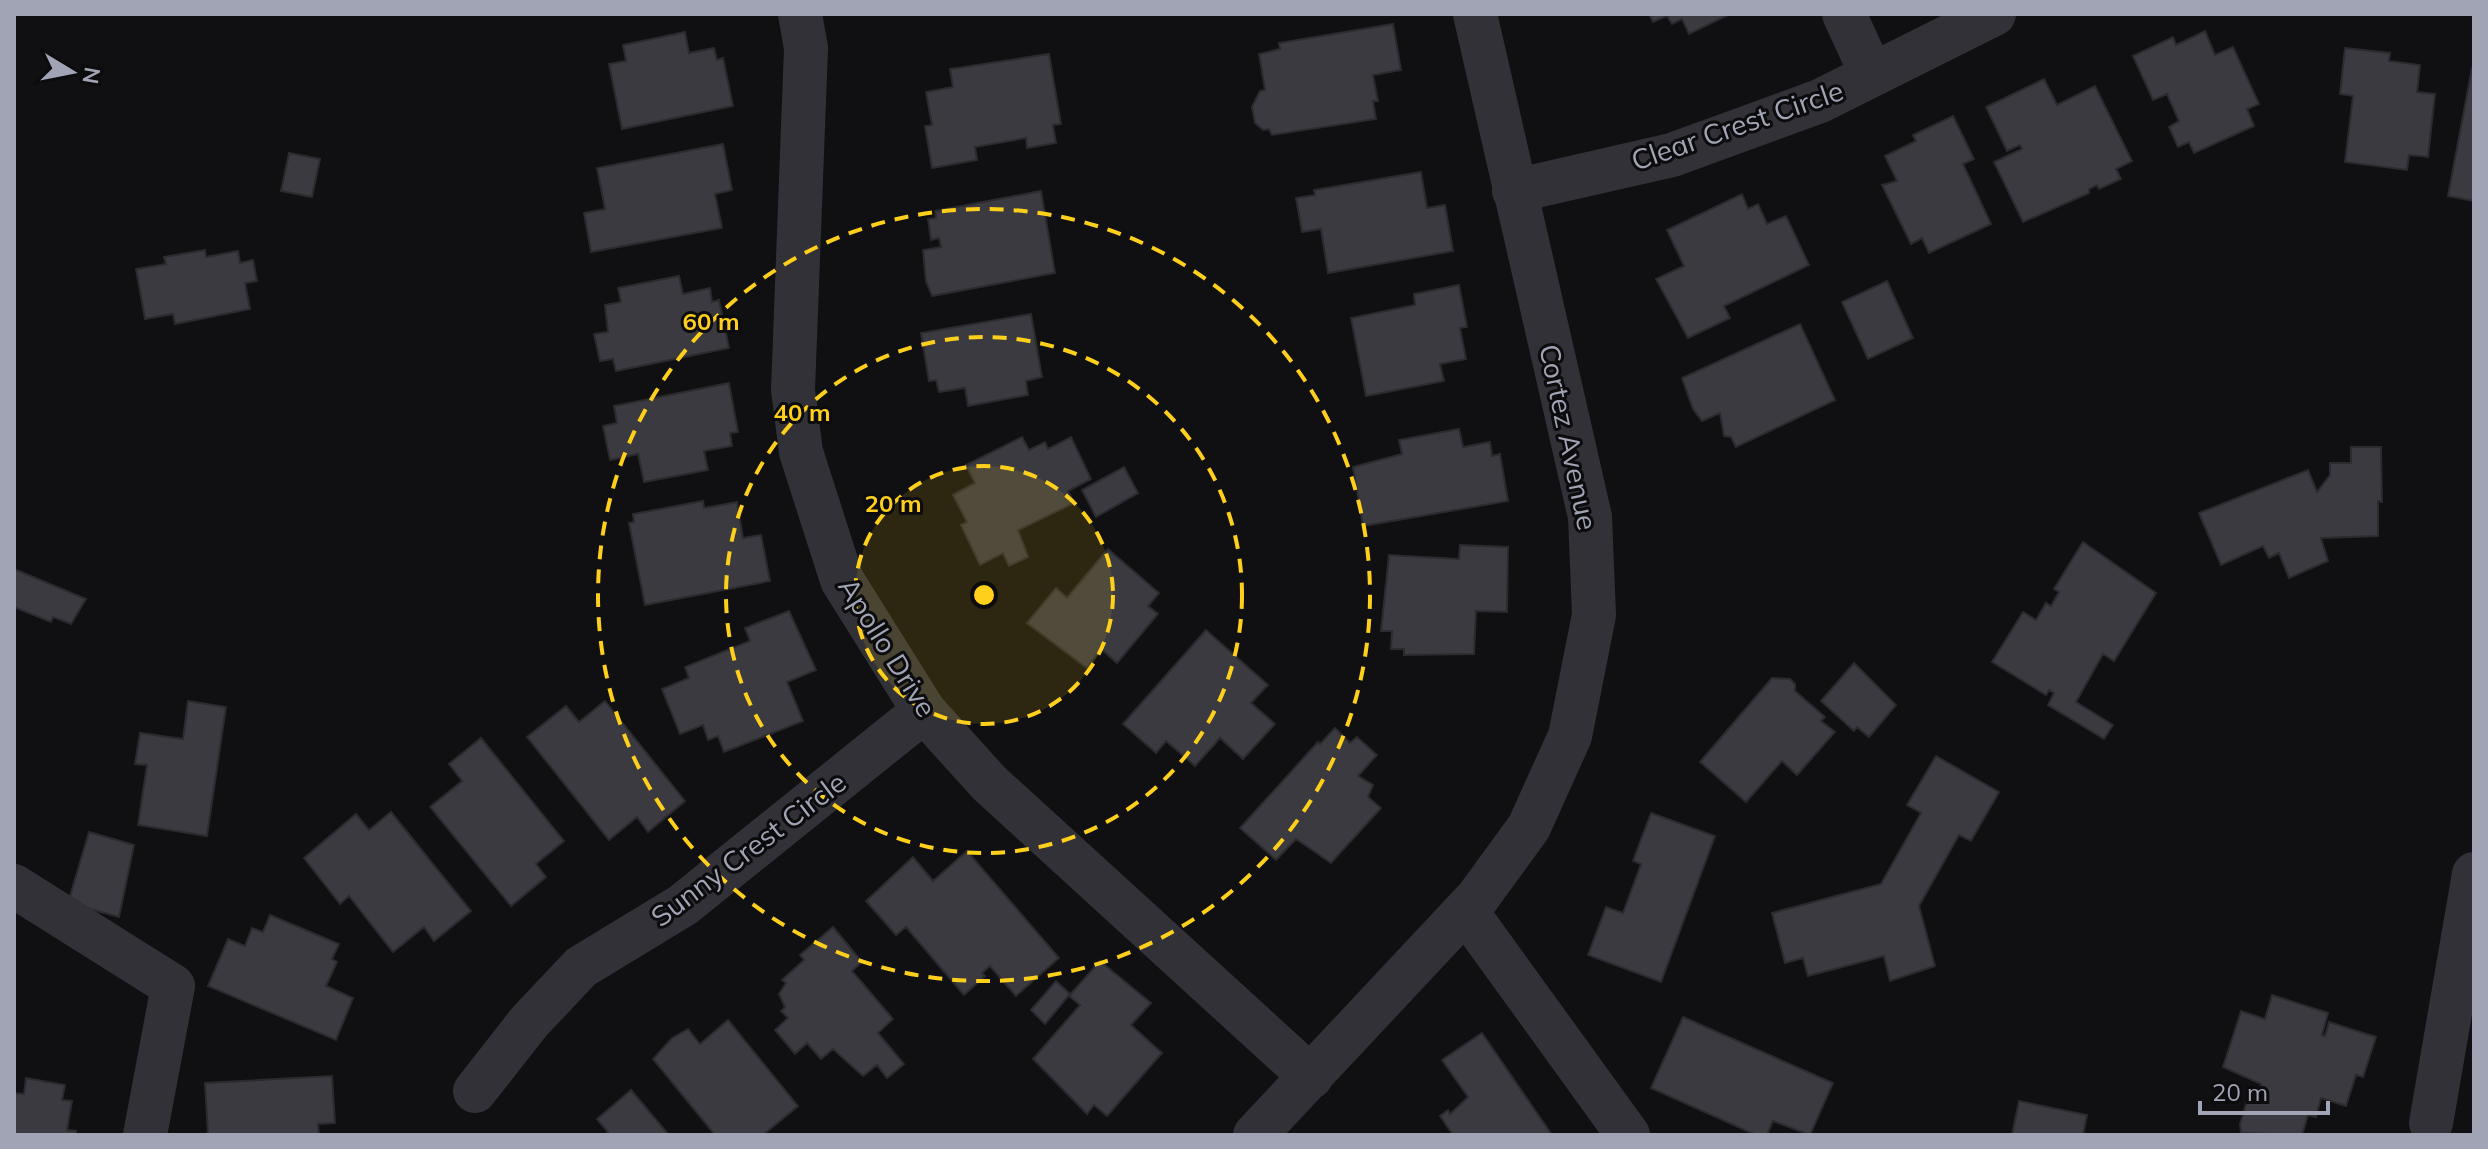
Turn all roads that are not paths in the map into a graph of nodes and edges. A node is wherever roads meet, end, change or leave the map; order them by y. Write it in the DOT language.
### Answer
graph roads {
  1 [pos="800,14"];
  2 [pos="1475,14"];
  3 [pos="1844,14"];
  4 [pos="1994,14"];
  5 [pos="1872,75"];
  6 [pos="1514,191"];
  7 [pos="924,711"];
  8 [pos="2474,874"];
  9 [pos="14,886"];
  10 [pos="1466,911"];
  11 [pos="1311,1077"];
  12 [pos="475,1091"];
  13 [pos="2431,1123"];
  14 [pos="145,1135"];
  15 [pos="1255,1135"];
  16 [pos="1628,1135"];
  1 -- 7 [label="street, Apollo Drive"];
  2 -- 6 [label="street, Cortez Avenue"];
  3 -- 5 [label="street"];
  4 -- 5 [label="street, Clear Crest Circle"];
  5 -- 6 [label="street, Clear Crest Circle"];
  6 -- 10 [label="street, Cortez Avenue"];
  7 -- 11 [label="street, Apollo Drive"];
  7 -- 12 [label="street, Sunny Crest Circle"];
  8 -- 13 [label="street"];
  9 -- 14 [label="street"];
  10 -- 11 [label="street, Cortez Avenue"];
  10 -- 16 [label="street"];
  11 -- 15 [label="street, Cortez Avenue"];
}
